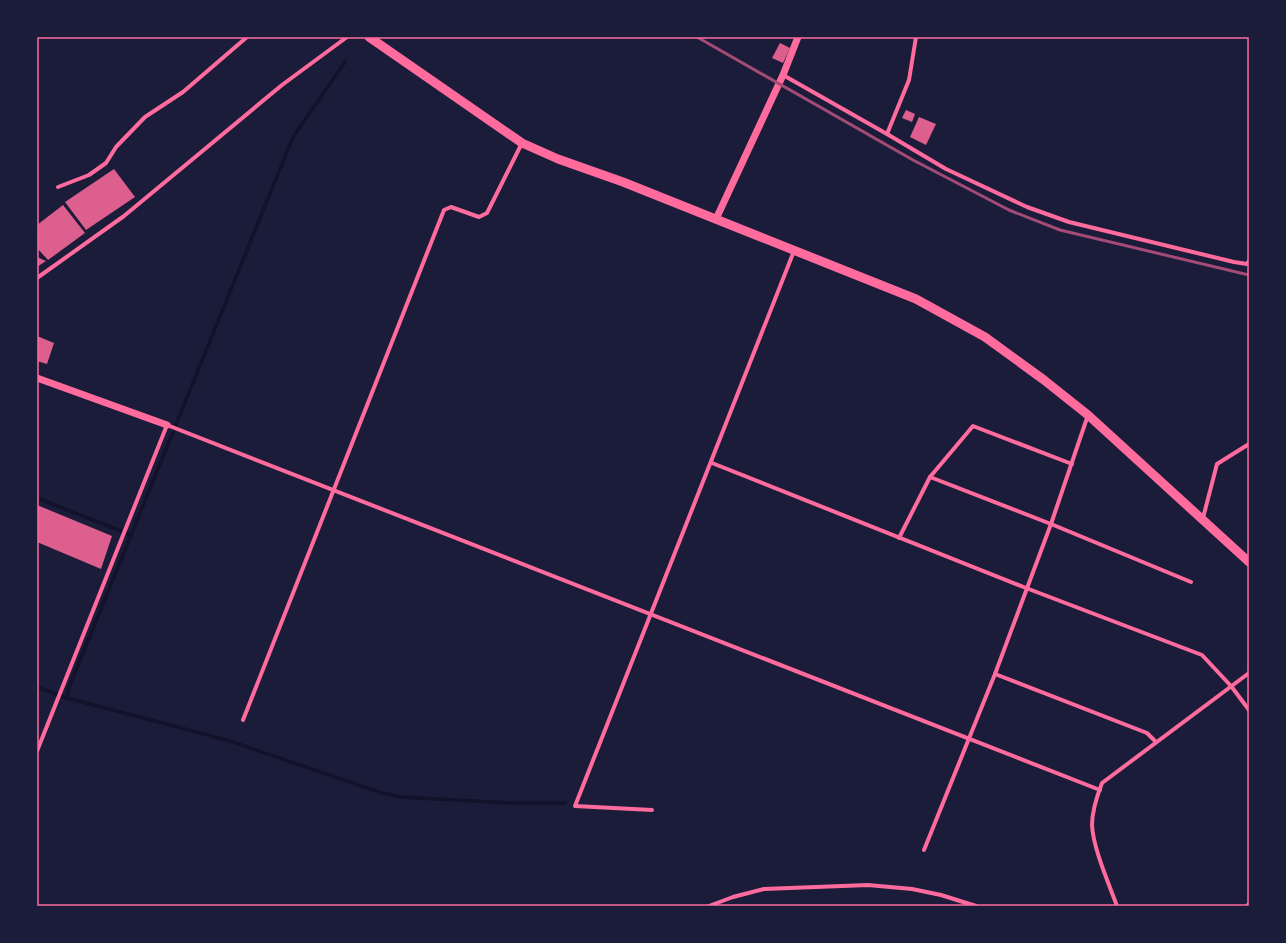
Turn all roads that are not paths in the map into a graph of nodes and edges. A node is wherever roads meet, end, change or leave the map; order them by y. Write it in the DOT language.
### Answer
graph roads {
  1 [pos="247,37"];
  2 [pos="347,37"];
  3 [pos="370,37"];
  4 [pos="798,37"];
  5 [pos="916,37"];
  6 [pos="783,75"];
  7 [pos="887,134"];
  8 [pos="522,143"];
  9 [pos="58,187"];
  10 [pos="716,220"];
  11 [pos="795,250"];
  12 [pos="1249,261"];
  13 [pos="37,278"];
  14 [pos="37,378"];
  15 [pos="1088,415"];
  16 [pos="167,425"];
  17 [pos="1249,444"];
  18 [pos="712,463"];
  19 [pos="1072,464"];
  20 [pos="930,477"];
  21 [pos="334,489"];
  22 [pos="1203,519"];
  23 [pos="1051,524"];
  24 [pos="899,538"];
  25 [pos="1249,562"];
  26 [pos="1191,582"];
  27 [pos="1026,588"];
  28 [pos="652,613"];
  29 [pos="1249,673"];
  30 [pos="995,674"];
  31 [pos="1231,686"];
  32 [pos="1249,710"];
  33 [pos="243,720"];
  34 [pos="969,739"];
  35 [pos="1156,742"];
  36 [pos="37,751"];
  37 [pos="1100,790"];
  38 [pos="652,810"];
  39 [pos="924,850"];
  40 [pos="709,906"];
  41 [pos="976,906"];
  42 [pos="1117,906"];
  1 -- 9 [label="street"];
  2 -- 13 [label="street"];
  3 -- 8 [label="main road"];
  4 -- 6 [label="street"];
  5 -- 7 [label="street"];
  6 -- 7 [label="street"];
  6 -- 10 [label="street"];
  7 -- 12 [label="street"];
  8 -- 10 [label="main road"];
  8 -- 21 [label="street"];
  10 -- 11 [label="main road"];
  11 -- 15 [label="main road"];
  11 -- 18 [label="street"];
  14 -- 16 [label="street"];
  15 -- 19 [label="street"];
  15 -- 22 [label="main road"];
  16 -- 21 [label="street"];
  16 -- 36 [label="street"];
  17 -- 22 [label="street"];
  18 -- 24 [label="street"];
  18 -- 28 [label="street"];
  19 -- 20 [label="street"];
  19 -- 23 [label="street"];
  20 -- 23 [label="street"];
  20 -- 24 [label="street"];
  21 -- 28 [label="street"];
  21 -- 33 [label="street"];
  22 -- 25 [label="main road"];
  23 -- 26 [label="street"];
  23 -- 27 [label="street"];
  24 -- 27 [label="street"];
  27 -- 30 [label="street"];
  27 -- 31 [label="street"];
  28 -- 34 [label="street"];
  28 -- 38 [label="street"];
  29 -- 31 [label="street"];
  30 -- 34 [label="street"];
  30 -- 35 [label="street"];
  31 -- 32 [label="street"];
  31 -- 35 [label="street"];
  34 -- 37 [label="street"];
  34 -- 39 [label="street"];
  35 -- 37 [label="street"];
  37 -- 42 [label="street"];
  40 -- 41 [label="street"];
}
